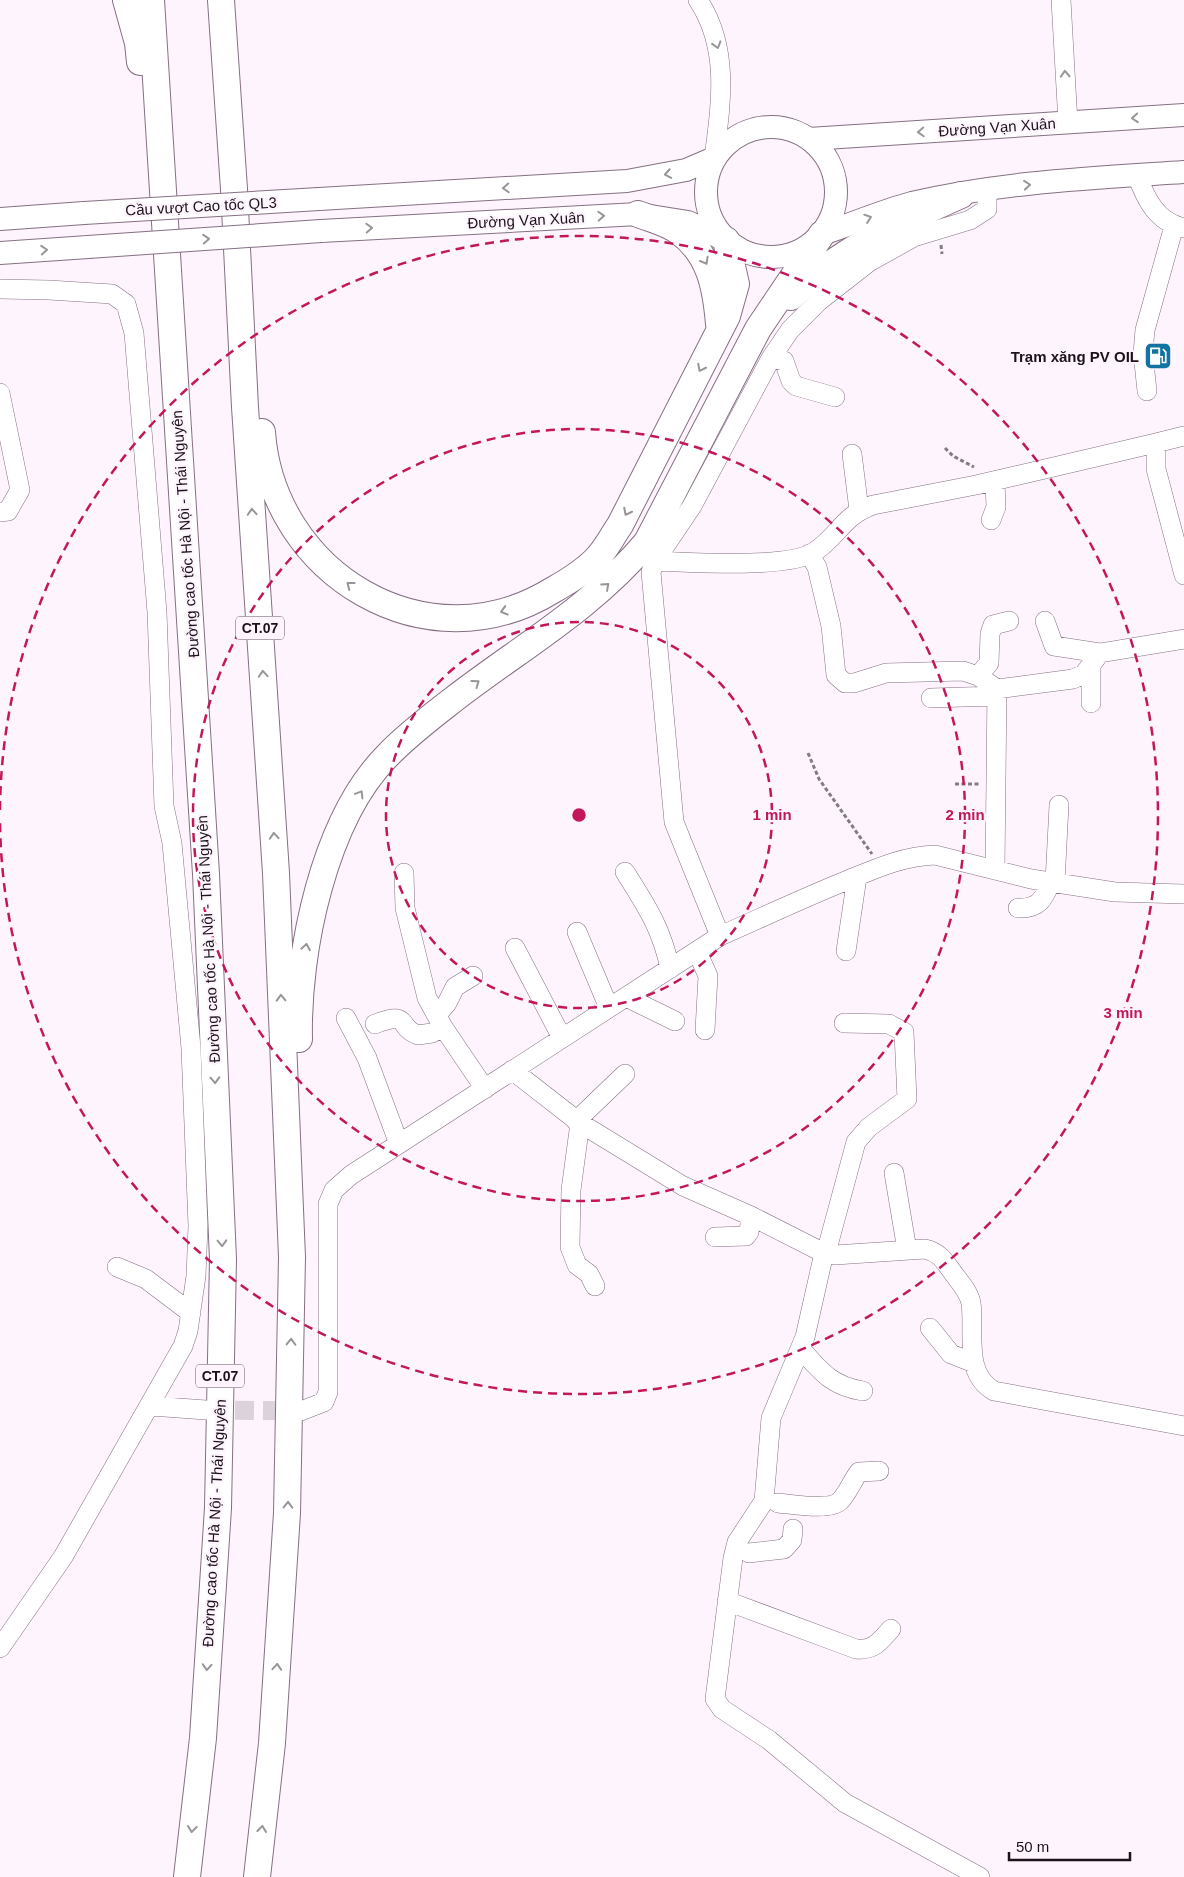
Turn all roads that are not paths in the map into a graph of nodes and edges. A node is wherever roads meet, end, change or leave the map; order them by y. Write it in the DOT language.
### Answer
graph roads {
  1 [pos="126,0"];
  2 [pos="151,0"];
  3 [pos="222,0"];
  4 [pos="226,0"];
  5 [pos="698,0"];
  6 [pos="1061,0"];
  7 [pos="1184,115"];
  8 [pos="1068,122"];
  9 [pos="809,139"];
  10 [pos="714,158"];
  11 [pos="1184,172"];
  12 [pos="1137,175"];
  13 [pos="987,190"];
  14 [pos="961,195"];
  15 [pos="638,214"];
  16 [pos="0,219"];
  17 [pos="1179,227"];
  18 [pos="822,234"];
  19 [pos="726,240"];
  20 [pos="0,253"];
  21 [pos="0,289"];
  22 [pos="720,330"];
  23 [pos="758,330"];
  24 [pos="771,358"];
  25 [pos="1147,391"];
  26 [pos="0,394"];
  27 [pos="835,397"];
  28 [pos="1184,436"];
  29 [pos="1156,443"];
  30 [pos="852,454"];
  31 [pos="991,482"];
  32 [pos="858,510"];
  33 [pos="0,512"];
  34 [pos="991,520"];
  35 [pos="809,554"];
  36 [pos="655,561"];
  37 [pos="1184,575"];
  38 [pos="1009,621"];
  39 [pos="1045,621"];
  40 [pos="1184,639"];
  41 [pos="1096,660"];
  42 [pos="978,676"];
  43 [pos="997,693"];
  44 [pos="931,698"];
  45 [pos="1091,703"];
  46 [pos="1059,805"];
  47 [pos="204,836"];
  48 [pos="995,869"];
  49 [pos="625,872"];
  50 [pos="404,873"];
  51 [pos="857,877"];
  52 [pos="1053,882"];
  53 [pos="1184,894"];
  54 [pos="1018,908"];
  55 [pos="577,932"];
  56 [pos="720,936"];
  57 [pos="514,948"];
  58 [pos="700,949"];
  59 [pos="846,951"];
  60 [pos="670,968"];
  61 [pos="472,976"];
  62 [pos="626,997"];
  63 [pos="609,1008"];
  64 [pos="346,1018"];
  65 [pos="440,1021"];
  66 [pos="675,1022"];
  67 [pos="844,1023"];
  68 [pos="375,1024"];
  69 [pos="704,1030"];
  70 [pos="562,1038"];
  71 [pos="512,1070"];
  72 [pos="625,1074"];
  73 [pos="485,1088"];
  74 [pos="578,1122"];
  75 [pos="399,1144"];
  76 [pos="894,1173"];
  77 [pos="751,1216"];
  78 [pos="715,1237"];
  79 [pos="907,1250"];
  80 [pos="825,1253"];
  81 [pos="292,1257"];
  82 [pos="116,1267"];
  83 [pos="595,1286"];
  84 [pos="191,1313"];
  85 [pos="930,1328"];
  86 [pos="801,1349"];
  87 [pos="974,1362"];
  88 [pos="863,1392"];
  89 [pos="150,1406"];
  90 [pos="206,1410"];
  91 [pos="301,1411"];
  92 [pos="1184,1426"];
  93 [pos="879,1471"];
  94 [pos="771,1502"];
  95 [pos="794,1529"];
  96 [pos="743,1552"];
  97 [pos="727,1601"];
  98 [pos="892,1629"];
  99 [pos="0,1648"];
  100 [pos="187,1877"];
  101 [pos="257,1877"];
  102 [pos="980,1877"];
  1 -- 47 [label="highway"];
  2 -- 47 [label="highway, Đường cao tốc Hà Nội - Thái Nguyên / CT.07"];
  81 -- 3 [label="highway, CT.07, one-way"];
  22 -- 4 [label="highway, one-way"];
  5 -- 10 [label="street, one-way"];
  8 -- 6 [label="street, one-way"];
  7 -- 8 [label="main road, Đường Vạn Xuân, one-way"];
  8 -- 9 [label="main road, Đường Vạn Xuân, one-way"];
  9 -- 10 [label="main road"];
  9 -- 18 [label="main road"];
  10 -- 16 [label="main road, Cầu vượt Cao tốc QL3, one-way, bridge"];
  10 -- 19 [label="main road"];
  11 -- 12 [label="main road"];
  13 -- 12 [label="main road, one-way"];
  12 -- 17 [label="street"];
  13 -- 14 [label="main road"];
  13 -- 24 [label="street"];
  18 -- 14 [label="main road, one-way"];
  14 -- 23 [label="highway"];
  15 -- 19 [label="main road, Đường Vạn Xuân"];
  20 -- 15 [label="main road, Đường Vạn Xuân, one-way, bridge"];
  15 -- 22 [label="highway, one-way"];
  17 -- 25 [label="street"];
  18 -- 19 [label="main road"];
  18 -- 23 [label="highway"];
  19 -- 22 [label="highway"];
  21 -- 84 [label="street"];
  81 -- 23 [label="highway, one-way"];
  24 -- 27 [label="street"];
  24 -- 36 [label="street"];
  26 -- 33 [label="street"];
  28 -- 29 [label="street"];
  29 -- 31 [label="street"];
  29 -- 37 [label="street"];
  30 -- 32 [label="street"];
  31 -- 32 [label="street"];
  31 -- 34 [label="street"];
  32 -- 35 [label="street"];
  35 -- 36 [label="street"];
  35 -- 42 [label="street"];
  36 -- 56 [label="street"];
  38 -- 42 [label="street"];
  39 -- 41 [label="street"];
  40 -- 41 [label="street"];
  41 -- 43 [label="street"];
  41 -- 45 [label="street"];
  42 -- 43 [label="street"];
  43 -- 44 [label="street"];
  43 -- 48 [label="street"];
  46 -- 52 [label="street"];
  47 -- 100 [label="highway, Đường cao tốc Hà Nội - Thái Nguyên / CT.07, one-way"];
  48 -- 51 [label="street"];
  48 -- 52 [label="street"];
  49 -- 60 [label="street"];
  50 -- 65 [label="street"];
  51 -- 56 [label="street"];
  51 -- 59 [label="street"];
  52 -- 53 [label="street"];
  52 -- 54 [label="street"];
  55 -- 63 [label="street"];
  56 -- 58 [label="street"];
  57 -- 70 [label="street"];
  58 -- 60 [label="street"];
  58 -- 69 [label="street"];
  60 -- 62 [label="street"];
  61 -- 65 [label="street"];
  62 -- 63 [label="street"];
  62 -- 66 [label="street"];
  63 -- 70 [label="street"];
  64 -- 75 [label="street"];
  65 -- 68 [label="street"];
  65 -- 73 [label="street"];
  67 -- 80 [label="street"];
  70 -- 71 [label="street"];
  71 -- 73 [label="street"];
  71 -- 74 [label="street"];
  72 -- 74 [label="street"];
  73 -- 75 [label="street"];
  74 -- 77 [label="street"];
  74 -- 83 [label="street"];
  75 -- 91 [label="street"];
  76 -- 79 [label="street"];
  77 -- 78 [label="street"];
  77 -- 80 [label="street"];
  79 -- 80 [label="street"];
  79 -- 87 [label="street"];
  80 -- 86 [label="street"];
  101 -- 81 [label="highway, CT.07, one-way"];
  82 -- 84 [label="street"];
  84 -- 89 [label="street"];
  85 -- 87 [label="street"];
  86 -- 88 [label="street"];
  86 -- 94 [label="street"];
  87 -- 92 [label="street"];
  89 -- 90 [label="street"];
  89 -- 99 [label="street"];
  93 -- 94 [label="street"];
  94 -- 96 [label="street"];
  95 -- 96 [label="street"];
  96 -- 97 [label="street"];
  97 -- 98 [label="street"];
  97 -- 102 [label="street"];
}
